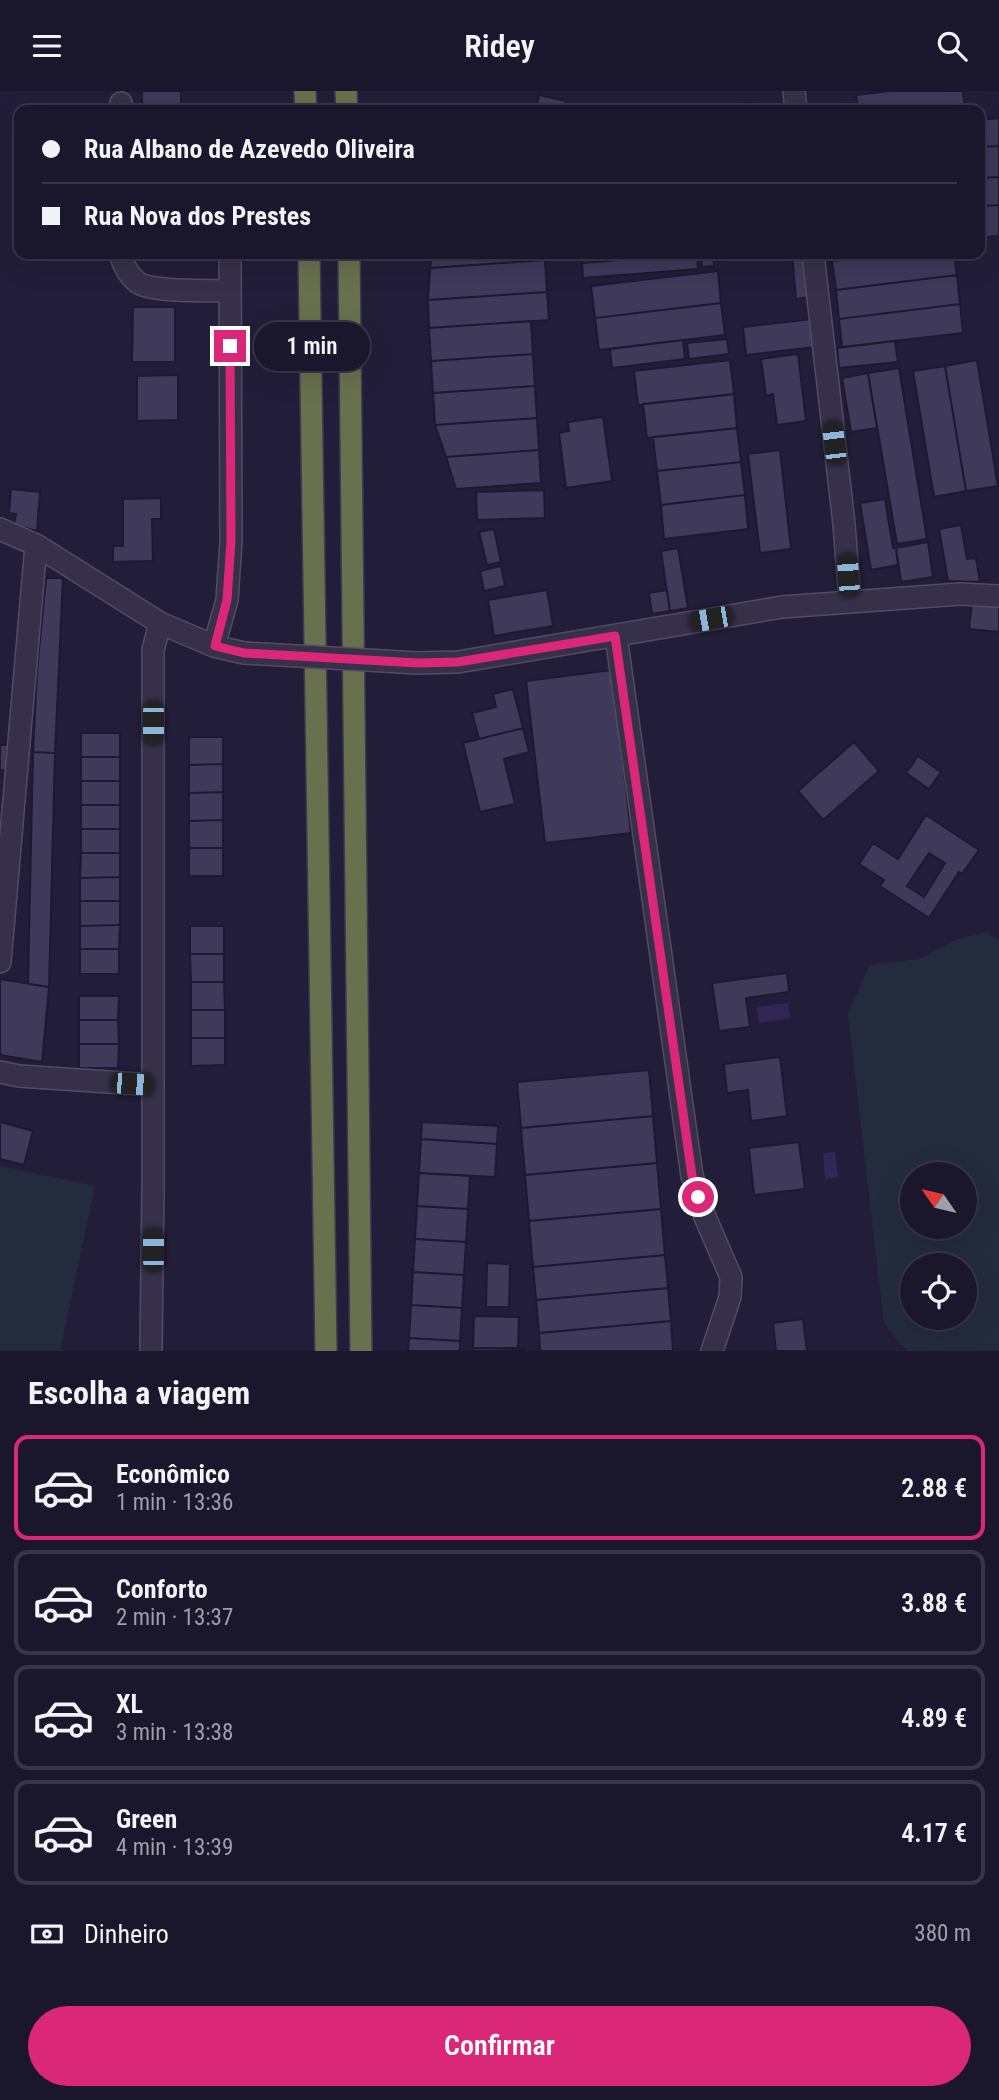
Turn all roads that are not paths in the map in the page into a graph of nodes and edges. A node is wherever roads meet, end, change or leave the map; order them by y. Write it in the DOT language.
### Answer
graph roads {
  1 [pos="121,259"];
  2 [pos="230,259"];
  3 [pos="309,259"];
  4 [pos="349,259"];
  5 [pos="814,259"];
  6 [pos="230,291"];
  7 [pos="0,529"];
  8 [pos="36,545"];
  9 [pos="999,596"];
  10 [pos="850,601"];
  11 [pos="160,623"];
  12 [pos="615,636"];
  13 [pos="215,646"];
  14 [pos="0,961"];
  15 [pos="0,1072"];
  16 [pos="153,1085"];
  17 [pos="151,1351"];
  18 [pos="326,1351"];
  19 [pos="361,1351"];
  20 [pos="712,1351"];
  1 -- 6 [label="street"];
  2 -- 6 [label="street"];
  3 -- 18 [label="highway"];
  4 -- 19 [label="highway"];
  5 -- 10 [label="street"];
  6 -- 13 [label="street"];
  7 -- 8 [label="street"];
  8 -- 11 [label="street"];
  8 -- 14 [label="street"];
  9 -- 10 [label="street"];
  10 -- 12 [label="street"];
  11 -- 13 [label="street"];
  11 -- 16 [label="street"];
  12 -- 13 [label="street, bridge"];
  12 -- 20 [label="street"];
  15 -- 16 [label="street"];
  16 -- 17 [label="street"];
}
